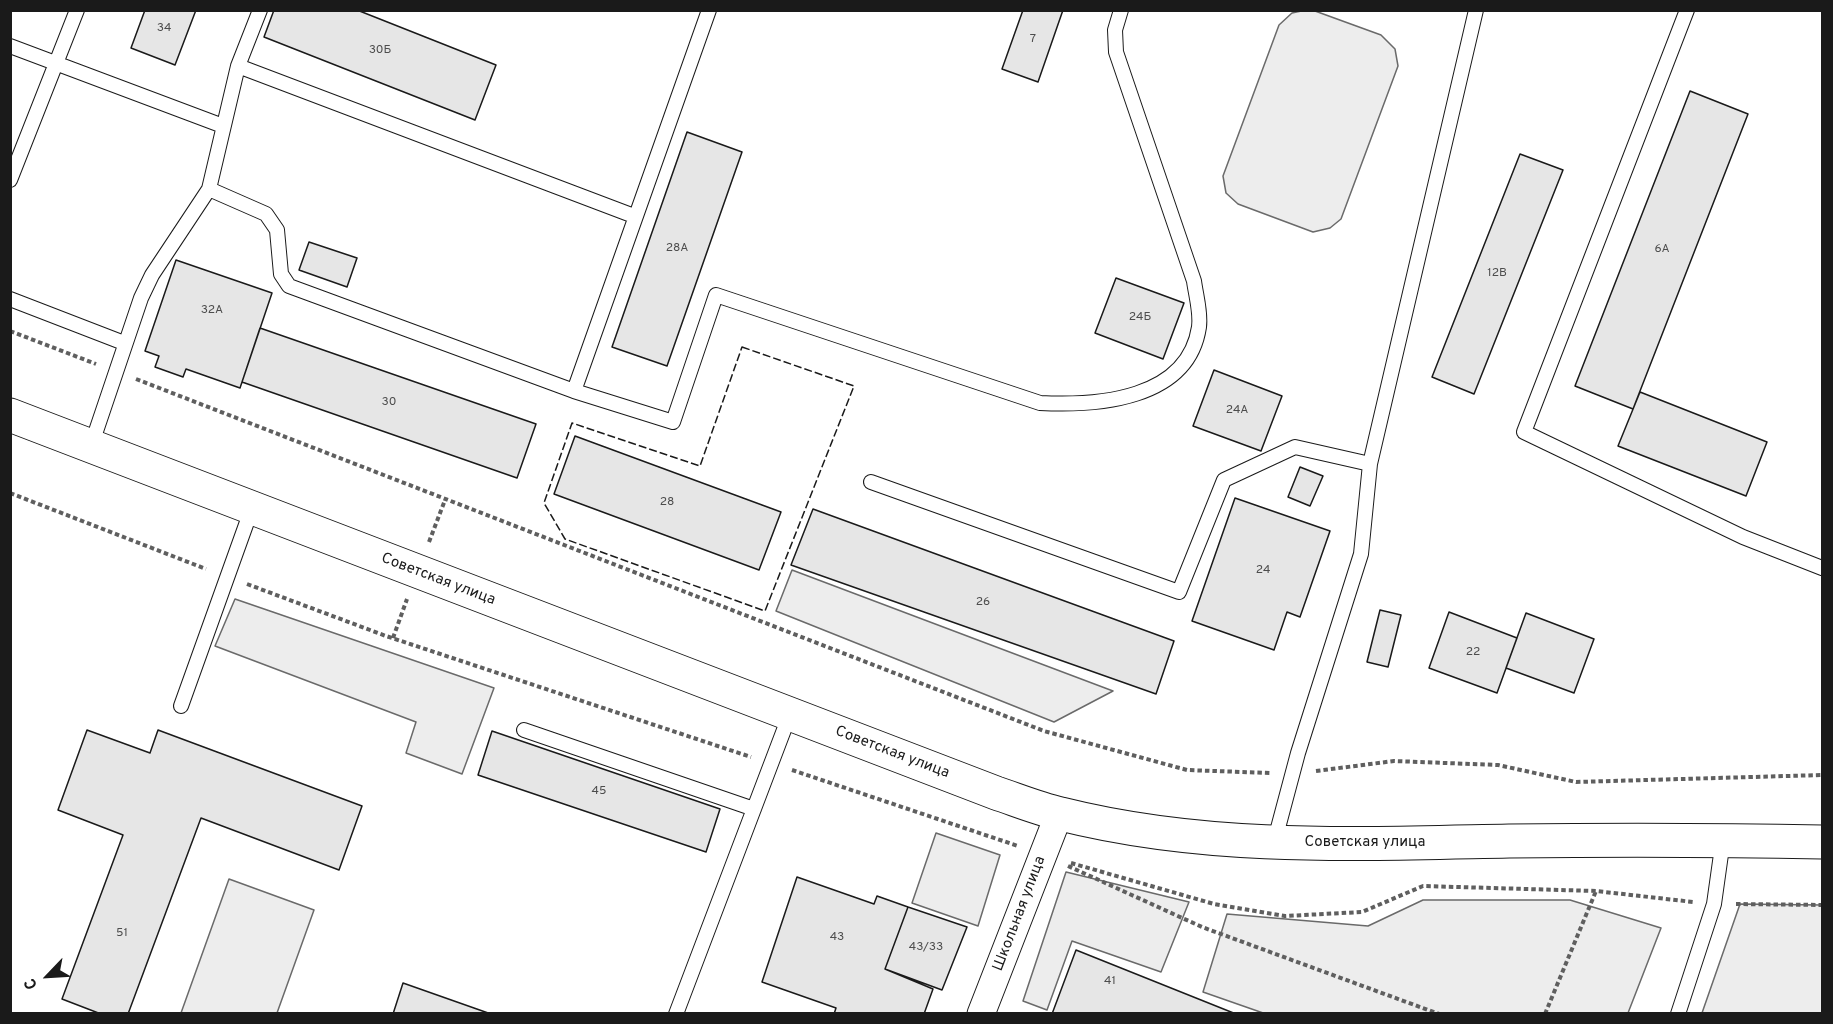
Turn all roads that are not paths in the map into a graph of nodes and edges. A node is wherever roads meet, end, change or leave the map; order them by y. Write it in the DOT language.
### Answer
graph roads {
  1 [pos="77,10"];
  2 [pos="260,10"];
  3 [pos="709,10"];
  4 [pos="1121,10"];
  5 [pos="1476,10"];
  6 [pos="1687,10"];
  7 [pos="10,46"];
  8 [pos="57,63"];
  9 [pos="238,66"];
  10 [pos="223,126"];
  11 [pos="12,174"];
  12 [pos="209,189"];
  13 [pos="634,216"];
  14 [pos="10,299"];
  15 [pos="124,343"];
  16 [pos="574,392"];
  17 [pos="10,415"];
  18 [pos="91,446"];
  19 [pos="1370,464"];
  20 [pos="871,482"];
  21 [pos="252,508"];
  22 [pos="1822,568"];
  23 [pos="181,706"];
  24 [pos="790,714"];
  25 [pos="524,730"];
  26 [pos="754,809"];
  27 [pos="1059,814"];
  28 [pos="1723,840"];
  29 [pos="1822,842"];
  30 [pos="1274,843"];
  31 [pos="676,1014"];
  32 [pos="981,1014"];
  33 [pos="1678,1014"];
  1 -- 8 [label="lane"];
  2 -- 9 [label="lane"];
  3 -- 13 [label="lane"];
  4 -- 16 [label="lane"];
  5 -- 19 [label="lane"];
  6 -- 22 [label="lane"];
  7 -- 8 [label="lane"];
  8 -- 10 [label="lane"];
  8 -- 11 [label="lane"];
  9 -- 10 [label="lane"];
  9 -- 13 [label="lane"];
  10 -- 12 [label="lane"];
  12 -- 15 [label="lane"];
  12 -- 16 [label="lane"];
  13 -- 16 [label="lane"];
  14 -- 15 [label="lane"];
  15 -- 18 [label="lane"];
  17 -- 18 [label="main road, Советская улица"];
  18 -- 21 [label="main road, Советская улица"];
  19 -- 20 [label="lane"];
  19 -- 30 [label="lane"];
  21 -- 23 [label="lane"];
  21 -- 24 [label="main road, Советская улица"];
  24 -- 26 [label="lane"];
  24 -- 27 [label="main road, Советская улица"];
  25 -- 26 [label="lane"];
  26 -- 31 [label="lane"];
  27 -- 30 [label="main road, Советская улица"];
  27 -- 32 [label="street, Школьная улица"];
  28 -- 29 [label="main road, Советская улица"];
  28 -- 30 [label="main road, Советская улица"];
  28 -- 33 [label="lane"];
}
